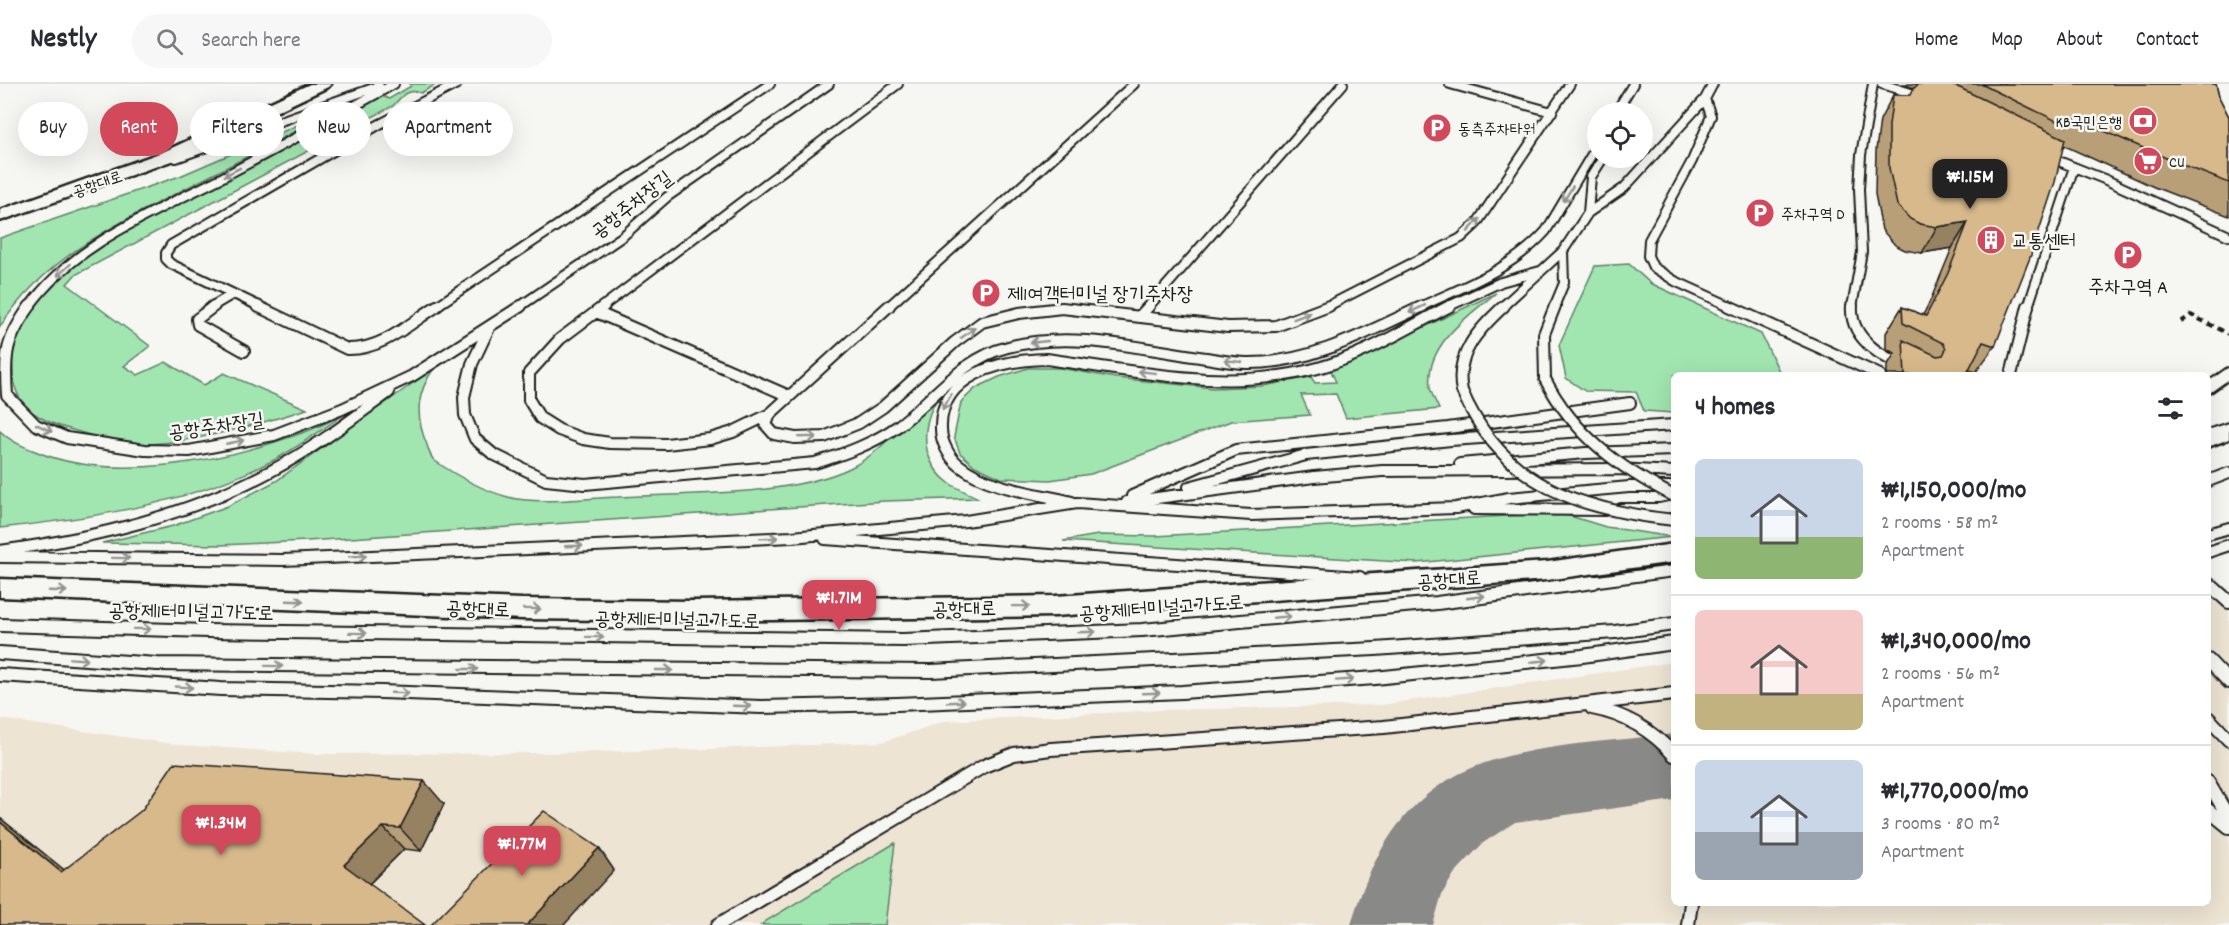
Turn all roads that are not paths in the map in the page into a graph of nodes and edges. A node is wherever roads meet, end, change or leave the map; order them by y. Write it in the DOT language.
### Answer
graph roads {
  1 [pos="323,84"];
  2 [pos="385,84"];
  3 [pos="394,84"];
  4 [pos="457,84"];
  5 [pos="770,84"];
  6 [pos="829,84"];
  7 [pos="898,84"];
  8 [pos="1134,84"];
  9 [pos="1343,84"];
  10 [pos="1450,84"];
  11 [pos="1569,84"];
  12 [pos="1713,84"];
  13 [pos="1874,84"];
  14 [pos="1882,84"];
  15 [pos="1632,86"];
  16 [pos="1705,99"];
  17 [pos="1933,100"];
  18 [pos="1622,102"];
  19 [pos="1626,102"];
  20 [pos="1552,112"];
  21 [pos="2041,154"];
  22 [pos="1587,162"];
  23 [pos="2074,167"];
  24 [pos="1596,168"];
  25 [pos="116,177"];
  26 [pos="1588,213"];
  27 [pos="0,216"];
  28 [pos="2229,236"];
  29 [pos="1563,251"];
  30 [pos="1540,271"];
  31 [pos="233,294"];
  32 [pos="596,312"];
  33 [pos="1139,317"];
  34 [pos="489,328"];
  35 [pos="244,351"];
  36 [pos="1873,372"];
  37 [pos="1916,372"];
  38 [pos="2012,372"];
  39 [pos="2229,373"];
  40 [pos="412,376"];
  41 [pos="2211,386"];
  42 [pos="789,396"];
  43 [pos="1630,403"];
  44 [pos="770,414"];
  45 [pos="1671,425"];
  46 [pos="2229,430"];
  47 [pos="2211,438"];
  48 [pos="1671,450"];
  49 [pos="1382,471"];
  50 [pos="1671,472"];
  51 [pos="2229,473"];
  52 [pos="2211,480"];
  53 [pos="1671,487"];
  54 [pos="1671,494"];
  55 [pos="1151,497"];
  56 [pos="1077,503"];
  57 [pos="1112,505"];
  58 [pos="1671,507"];
  59 [pos="1456,508"];
  60 [pos="1671,520"];
  61 [pos="2229,528"];
  62 [pos="2211,533"];
  63 [pos="792,537"];
  64 [pos="2229,545"];
  65 [pos="0,551"];
  66 [pos="2211,551"];
  67 [pos="1671,553"];
  68 [pos="0,557"];
  69 [pos="1671,571"];
  70 [pos="1417,581"];
  71 [pos="2211,586"];
  72 [pos="0,588"];
  73 [pos="2229,602"];
  74 [pos="1671,624"];
  75 [pos="0,625"];
  76 [pos="1671,643"];
  77 [pos="0,653"];
  78 [pos="2211,663"];
  79 [pos="0,675"];
  80 [pos="2229,682"];
  81 [pos="1671,694"];
  82 [pos="1579,706"];
  83 [pos="2211,721"];
  84 [pos="2229,740"];
  85 [pos="1671,752"];
  86 [pos="2211,787"];
  87 [pos="2211,812"];
  88 [pos="2229,818"];
  89 [pos="2229,827"];
  90 [pos="1691,906"];
  91 [pos="718,925"];
  92 [pos="1689,925"];
  1 -- 25 [label="street, 공항대로"];
  2 -- 25 [label="lane"];
  3 -- 40 [label="lane, 공항주차장길, one-way"];
  4 -- 31 [label="lane"];
  5 -- 31 [label="lane"];
  6 -- 34 [label="lane, 공항주차장길"];
  7 -- 32 [label="lane"];
  8 -- 42 [label="lane"];
  9 -- 33 [label="lane"];
  10 -- 20 [label="lane"];
  11 -- 20 [label="lane"];
  12 -- 16 [label="lane"];
  13 -- 37 [label="lane"];
  14 -- 17 [label="lane"];
  15 -- 18 [label="lane"];
  15 -- 19 [label="lane"];
  16 -- 26 [label="lane"];
  16 -- 36 [label="lane"];
  33 -- 20 [label="lane, one-way"];
  21 -- 23 [label="lane"];
  22 -- 34 [label="lane, one-way"];
  23 -- 28 [label="lane"];
  23 -- 38 [label="lane"];
  24 -- 26 [label="lane"];
  25 -- 27 [label="street, 공항대로"];
  26 -- 29 [label="lane"];
  29 -- 30 [label="lane"];
  29 -- 54 [label="lane, bridge"];
  30 -- 56 [label="lane, one-way"];
  30 -- 60 [label="lane, bridge"];
  31 -- 35 [label="lane"];
  32 -- 42 [label="lane"];
  32 -- 44 [label="lane"];
  44 -- 33 [label="lane, one-way"];
  34 -- 40 [label="lane, 공항주차장길"];
  39 -- 41 [label="lane"];
  40 -- 65 [label="lane"];
  42 -- 44 [label="lane"];
  43 -- 57 [label="lane"];
  45 -- 55 [label="lane"];
  46 -- 47 [label="street"];
  48 -- 49 [label="lane"];
  49 -- 50 [label="lane"];
  49 -- 55 [label="lane"];
  51 -- 52 [label="lane"];
  53 -- 59 [label="lane"];
  55 -- 57 [label="lane"];
  56 -- 57 [label="lane"];
  56 -- 63 [label="lane"];
  57 -- 59 [label="lane"];
  58 -- 59 [label="lane"];
  61 -- 62 [label="lane"];
  68 -- 63 [label="lane, one-way"];
  63 -- 70 [label="lane"];
  64 -- 66 [label="lane"];
  67 -- 70 [label="street, 공항대로"];
  75 -- 69 [label="lane, 공항제1터미널고가도로, one-way"];
  72 -- 70 [label="street, 공항대로, one-way"];
  71 -- 73 [label="lane"];
  77 -- 74 [label="lane, one-way"];
  79 -- 76 [label="lane, one-way"];
  78 -- 80 [label="lane"];
  81 -- 82 [label="lane"];
  82 -- 85 [label="lane"];
  82 -- 91 [label="lane"];
  83 -- 84 [label="lane"];
  86 -- 88 [label="lane"];
  87 -- 89 [label="lane"];
  90 -- 92 [label="lane"];
}
